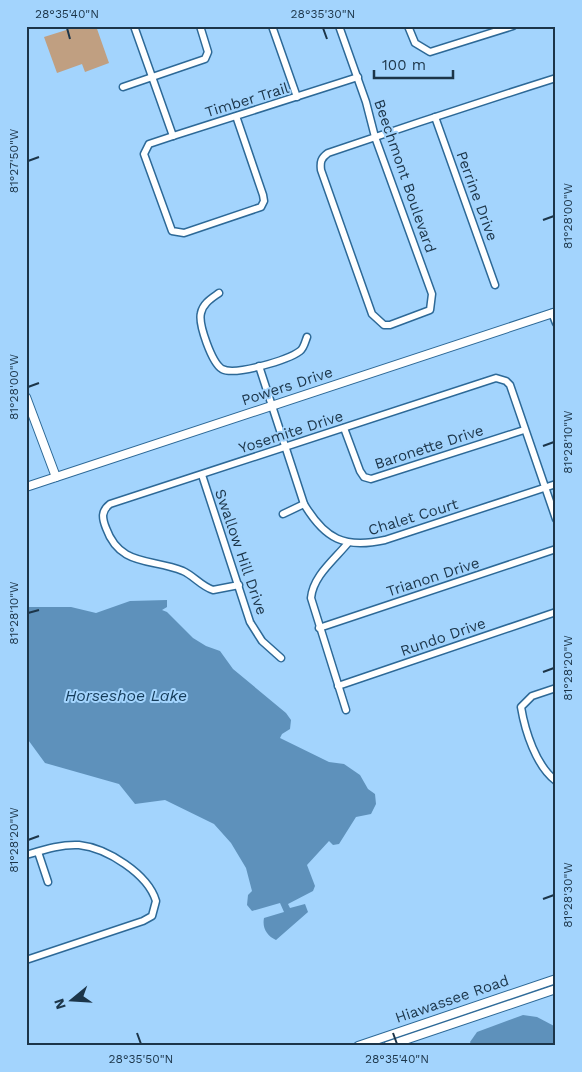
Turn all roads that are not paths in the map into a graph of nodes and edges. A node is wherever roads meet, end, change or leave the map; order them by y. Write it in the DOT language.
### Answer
graph roads {
  1 [pos="134,26"];
  2 [pos="200,26"];
  3 [pos="272,26"];
  4 [pos="339,26"];
  5 [pos="408,26"];
  6 [pos="512,26"];
  7 [pos="152,77"];
  8 [pos="358,77"];
  9 [pos="556,78"];
  10 [pos="123,87"];
  11 [pos="297,97"];
  12 [pos="236,116"];
  13 [pos="435,117"];
  14 [pos="173,136"];
  15 [pos="375,137"];
  16 [pos="495,285"];
  17 [pos="219,293"];
  18 [pos="554,312"];
  19 [pos="556,324"];
  20 [pos="307,338"];
  21 [pos="259,366"];
  22 [pos="26,396"];
  23 [pos="272,405"];
  24 [pos="344,428"];
  25 [pos="524,430"];
  26 [pos="285,447"];
  27 [pos="202,475"];
  28 [pos="56,477"];
  29 [pos="556,484"];
  30 [pos="26,487"];
  31 [pos="545,488"];
  32 [pos="304,504"];
  33 [pos="283,514"];
  34 [pos="556,519"];
  35 [pos="348,543"];
  36 [pos="556,549"];
  37 [pos="239,585"];
  38 [pos="556,612"];
  39 [pos="319,628"];
  40 [pos="281,658"];
  41 [pos="338,686"];
  42 [pos="556,688"];
  43 [pos="346,710"];
  44 [pos="556,781"];
  45 [pos="38,852"];
  46 [pos="26,855"];
  47 [pos="48,882"];
  48 [pos="26,960"];
  49 [pos="556,979"];
  50 [pos="556,989"];
  51 [pos="358,1046"];
  52 [pos="387,1046"];
  1 -- 7 [label="street"];
  2 -- 7 [label="street"];
  3 -- 11 [label="street"];
  4 -- 8 [label="street, Beechmont Boulevard"];
  5 -- 6 [label="street"];
  7 -- 10 [label="street"];
  7 -- 14 [label="street"];
  8 -- 11 [label="street, Timber Trail"];
  8 -- 15 [label="street, Beechmont Boulevard"];
  9 -- 13 [label="street"];
  11 -- 12 [label="street, Timber Trail"];
  12 -- 14 [label="street, Timber Trail"];
  12 -- 14 [label="street, Timber Trail"];
  13 -- 15 [label="street"];
  13 -- 16 [label="street, Perrine Drive"];
  15 -- 15 [label="street, Beechmont Boulevard"];
  17 -- 21 [label="street"];
  18 -- 19 [label="street"];
  18 -- 23 [label="street, Powers Drive"];
  20 -- 21 [label="street"];
  21 -- 23 [label="street, Chalet Court"];
  22 -- 28 [label="street"];
  23 -- 26 [label="street, Chalet Court"];
  23 -- 28 [label="street, Powers Drive"];
  24 -- 25 [label="street, Baronette Drive"];
  24 -- 25 [label="street, Yosemite Drive"];
  24 -- 26 [label="street, Yosemite Drive"];
  25 -- 31 [label="street"];
  26 -- 27 [label="street, Yosemite Drive"];
  26 -- 32 [label="street, Chalet Court"];
  27 -- 37 [label="street, Swallow Hill Drive"];
  27 -- 37 [label="street, Yosemite Drive"];
  28 -- 30 [label="street, Powers Drive"];
  29 -- 31 [label="street, Chalet Court"];
  31 -- 34 [label="street"];
  31 -- 35 [label="street, Chalet Court"];
  32 -- 33 [label="street"];
  32 -- 35 [label="street, Chalet Court"];
  35 -- 39 [label="street"];
  36 -- 39 [label="street, Trianon Drive"];
  37 -- 40 [label="street, Swallow Hill Drive"];
  38 -- 41 [label="street, Rundo Drive"];
  39 -- 41 [label="street"];
  41 -- 43 [label="street"];
  42 -- 44 [label="street"];
  45 -- 46 [label="street"];
  45 -- 47 [label="street"];
  45 -- 48 [label="street"];
  49 -- 51 [label="street, Hiawassee Road"];
  50 -- 52 [label="street, Hiawassee Road"];
}
